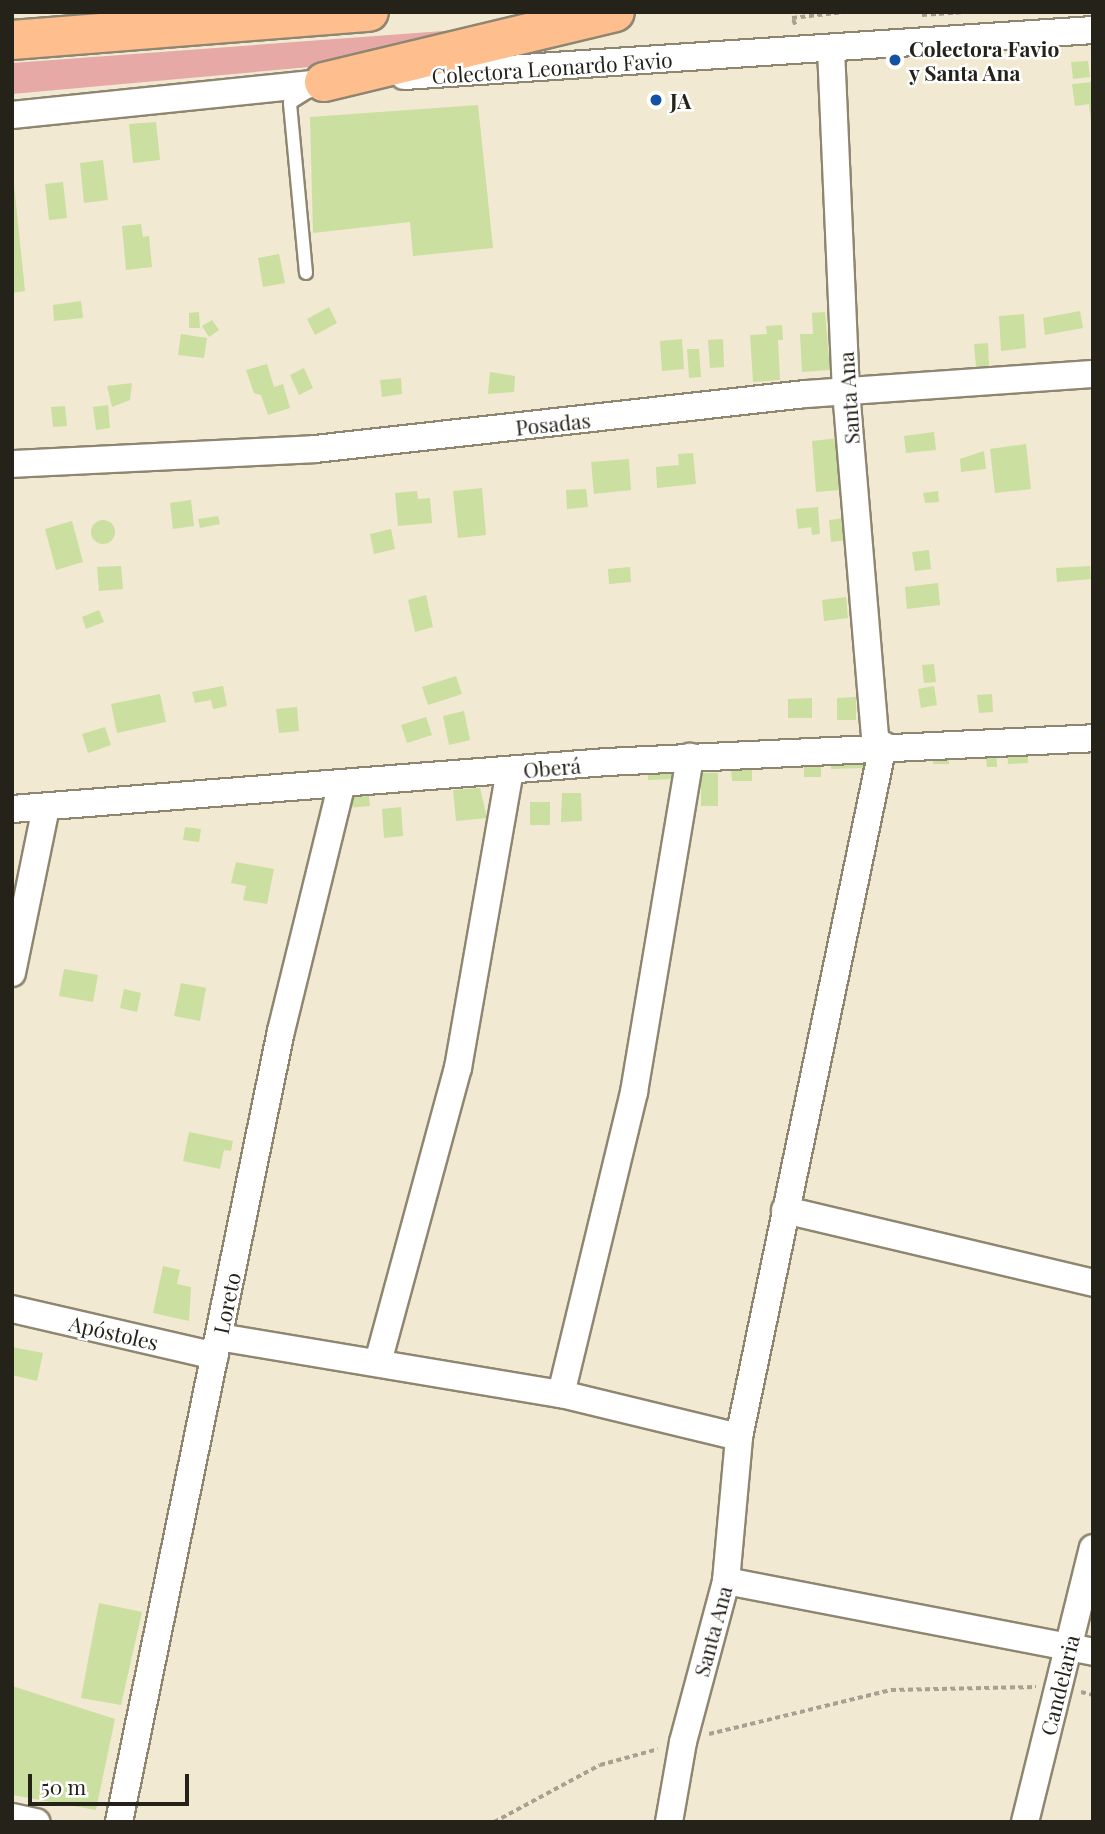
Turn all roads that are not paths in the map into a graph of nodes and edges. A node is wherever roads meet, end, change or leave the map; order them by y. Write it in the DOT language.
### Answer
graph roads {
  1 [pos="369,12"];
  2 [pos="615,12"];
  3 [pos="1093,30"];
  4 [pos="12,40"];
  5 [pos="831,49"];
  6 [pos="324,82"];
  7 [pos="12,115"];
  8 [pos="306,273"];
  9 [pos="1093,374"];
  10 [pos="846,391"];
  11 [pos="12,464"];
  12 [pos="1093,738"];
  13 [pos="879,746"];
  14 [pos="690,757"];
  15 [pos="510,771"];
  16 [pos="341,786"];
  17 [pos="46,807"];
  18 [pos="12,809"];
  19 [pos="12,973"];
  20 [pos="785,1210"];
  21 [pos="1093,1283"];
  22 [pos="12,1309"];
  23 [pos="217,1346"];
  24 [pos="378,1362"];
  25 [pos="561,1394"];
  26 [pos="739,1437"];
  27 [pos="1093,1548"];
  28 [pos="726,1581"];
  29 [pos="1081,1650"];
  30 [pos="12,1817"];
  31 [pos="36,1822"];
  32 [pos="119,1822"];
  33 [pos="669,1822"];
  34 [pos="1025,1822"];
  1 -- 4 [label="highway"];
  2 -- 6 [label="highway"];
  3 -- 5 [label="street, Colectora Leonardo Favio"];
  5 -- 6 [label="street, Colectora Leonardo Favio"];
  5 -- 10 [label="street, Santa Ana"];
  6 -- 7 [label="street, Colectora Leonardo Favio"];
  6 -- 8 [label="lane"];
  9 -- 10 [label="street, Posadas"];
  10 -- 11 [label="street, Posadas"];
  10 -- 13 [label="street, Santa Ana"];
  12 -- 13 [label="street, Oberá"];
  13 -- 14 [label="street, Oberá"];
  13 -- 20 [label="street, Santa Ana"];
  14 -- 15 [label="street, Oberá"];
  14 -- 25 [label="street"];
  15 -- 16 [label="street, Oberá"];
  15 -- 24 [label="street"];
  16 -- 17 [label="street, Oberá"];
  16 -- 23 [label="street, Loreto"];
  17 -- 18 [label="street, Oberá"];
  17 -- 19 [label="street"];
  20 -- 21 [label="street"];
  20 -- 26 [label="street, Santa Ana"];
  22 -- 23 [label="street, Apóstoles"];
  23 -- 24 [label="street, Apóstoles"];
  23 -- 32 [label="street, Loreto"];
  24 -- 25 [label="street, Apóstoles"];
  25 -- 26 [label="street, Apóstoles"];
  26 -- 28 [label="street, Santa Ana"];
  27 -- 29 [label="street, Candelaria"];
  28 -- 29 [label="street"];
  28 -- 33 [label="street, Santa Ana"];
  29 -- 34 [label="street, Candelaria"];
  30 -- 31 [label="street"];
}
